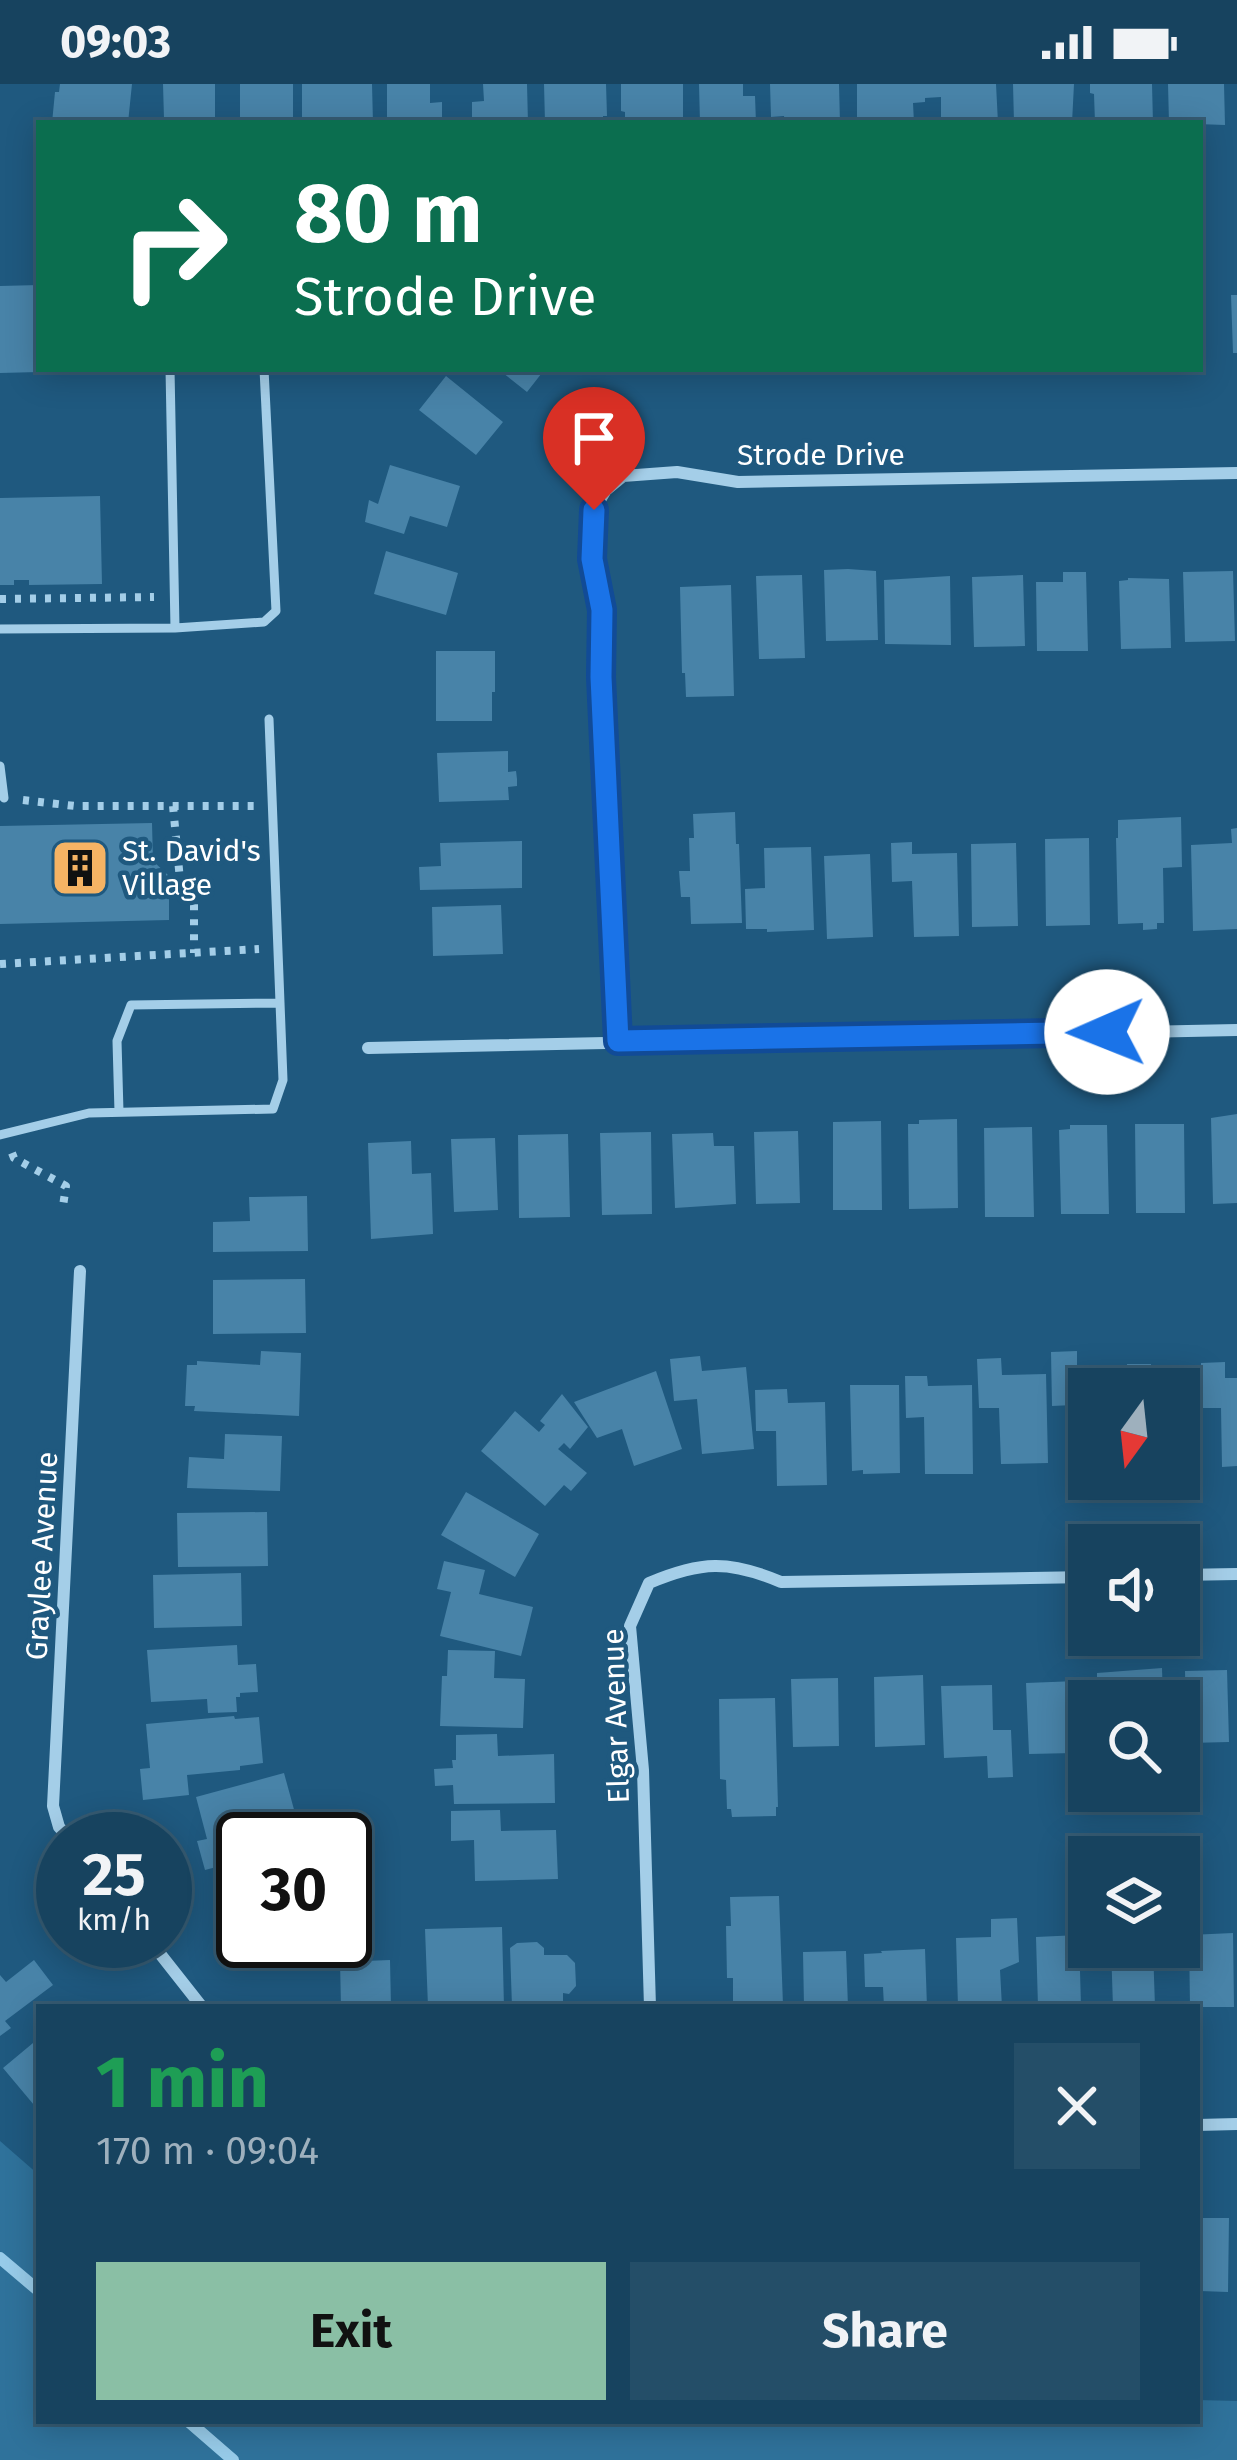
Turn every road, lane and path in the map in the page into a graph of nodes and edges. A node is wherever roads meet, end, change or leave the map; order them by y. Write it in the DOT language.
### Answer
graph roads {
  1 [pos="170,372"];
  2 [pos="264,372"];
  3 [pos="1237,472"];
  4 [pos="174,596"];
  5 [pos="0,599"];
  6 [pos="175,628"];
  7 [pos="0,629"];
  8 [pos="269,719"];
  9 [pos="0,766"];
  10 [pos="4,798"];
  11 [pos="173,805"];
  12 [pos="273,806"];
  13 [pos="278,948"];
  14 [pos="194,953"];
  15 [pos="0,964"];
  16 [pos="280,1003"];
  17 [pos="1237,1030"];
  18 [pos="618,1041"];
  19 [pos="368,1048"];
  20 [pos="119,1112"];
  21 [pos="3,1135"];
  22 [pos="63,1206"];
  23 [pos="80,1271"];
  24 [pos="1237,1574"];
  25 [pos="1200,1575"];
  26 [pos="1068,1577"];
  27 [pos="55,1812"];
  28 [pos="171,1968"];
  29 [pos="200,2004"];
  30 [pos="650,2004"];
  31 [pos="1237,2124"];
  32 [pos="1200,2125"];
  1 -- 4 [label="lane"];
  2 -- 6 [label="lane"];
  3 -- 18 [label="street, Strode Drive"];
  4 -- 5 [label="path"];
  4 -- 6 [label="lane"];
  6 -- 7 [label="lane"];
  8 -- 12 [label="lane"];
  9 -- 10 [label="lane"];
  10 -- 11 [label="path"];
  11 -- 12 [label="path"];
  11 -- 14 [label="path"];
  12 -- 13 [label="lane"];
  13 -- 14 [label="path"];
  13 -- 16 [label="lane"];
  14 -- 15 [label="path"];
  16 -- 20 [label="lane"];
  16 -- 20 [label="lane"];
  17 -- 18 [label="street"];
  18 -- 19 [label="street"];
  20 -- 21 [label="lane"];
  21 -- 22 [label="path"];
  23 -- 27 [label="street, Graylee Avenue"];
  24 -- 25 [label="street"];
  26 -- 30 [label="street, Elgar Avenue"];
  28 -- 29 [label="street"];
  31 -- 32 [label="street"];
}
